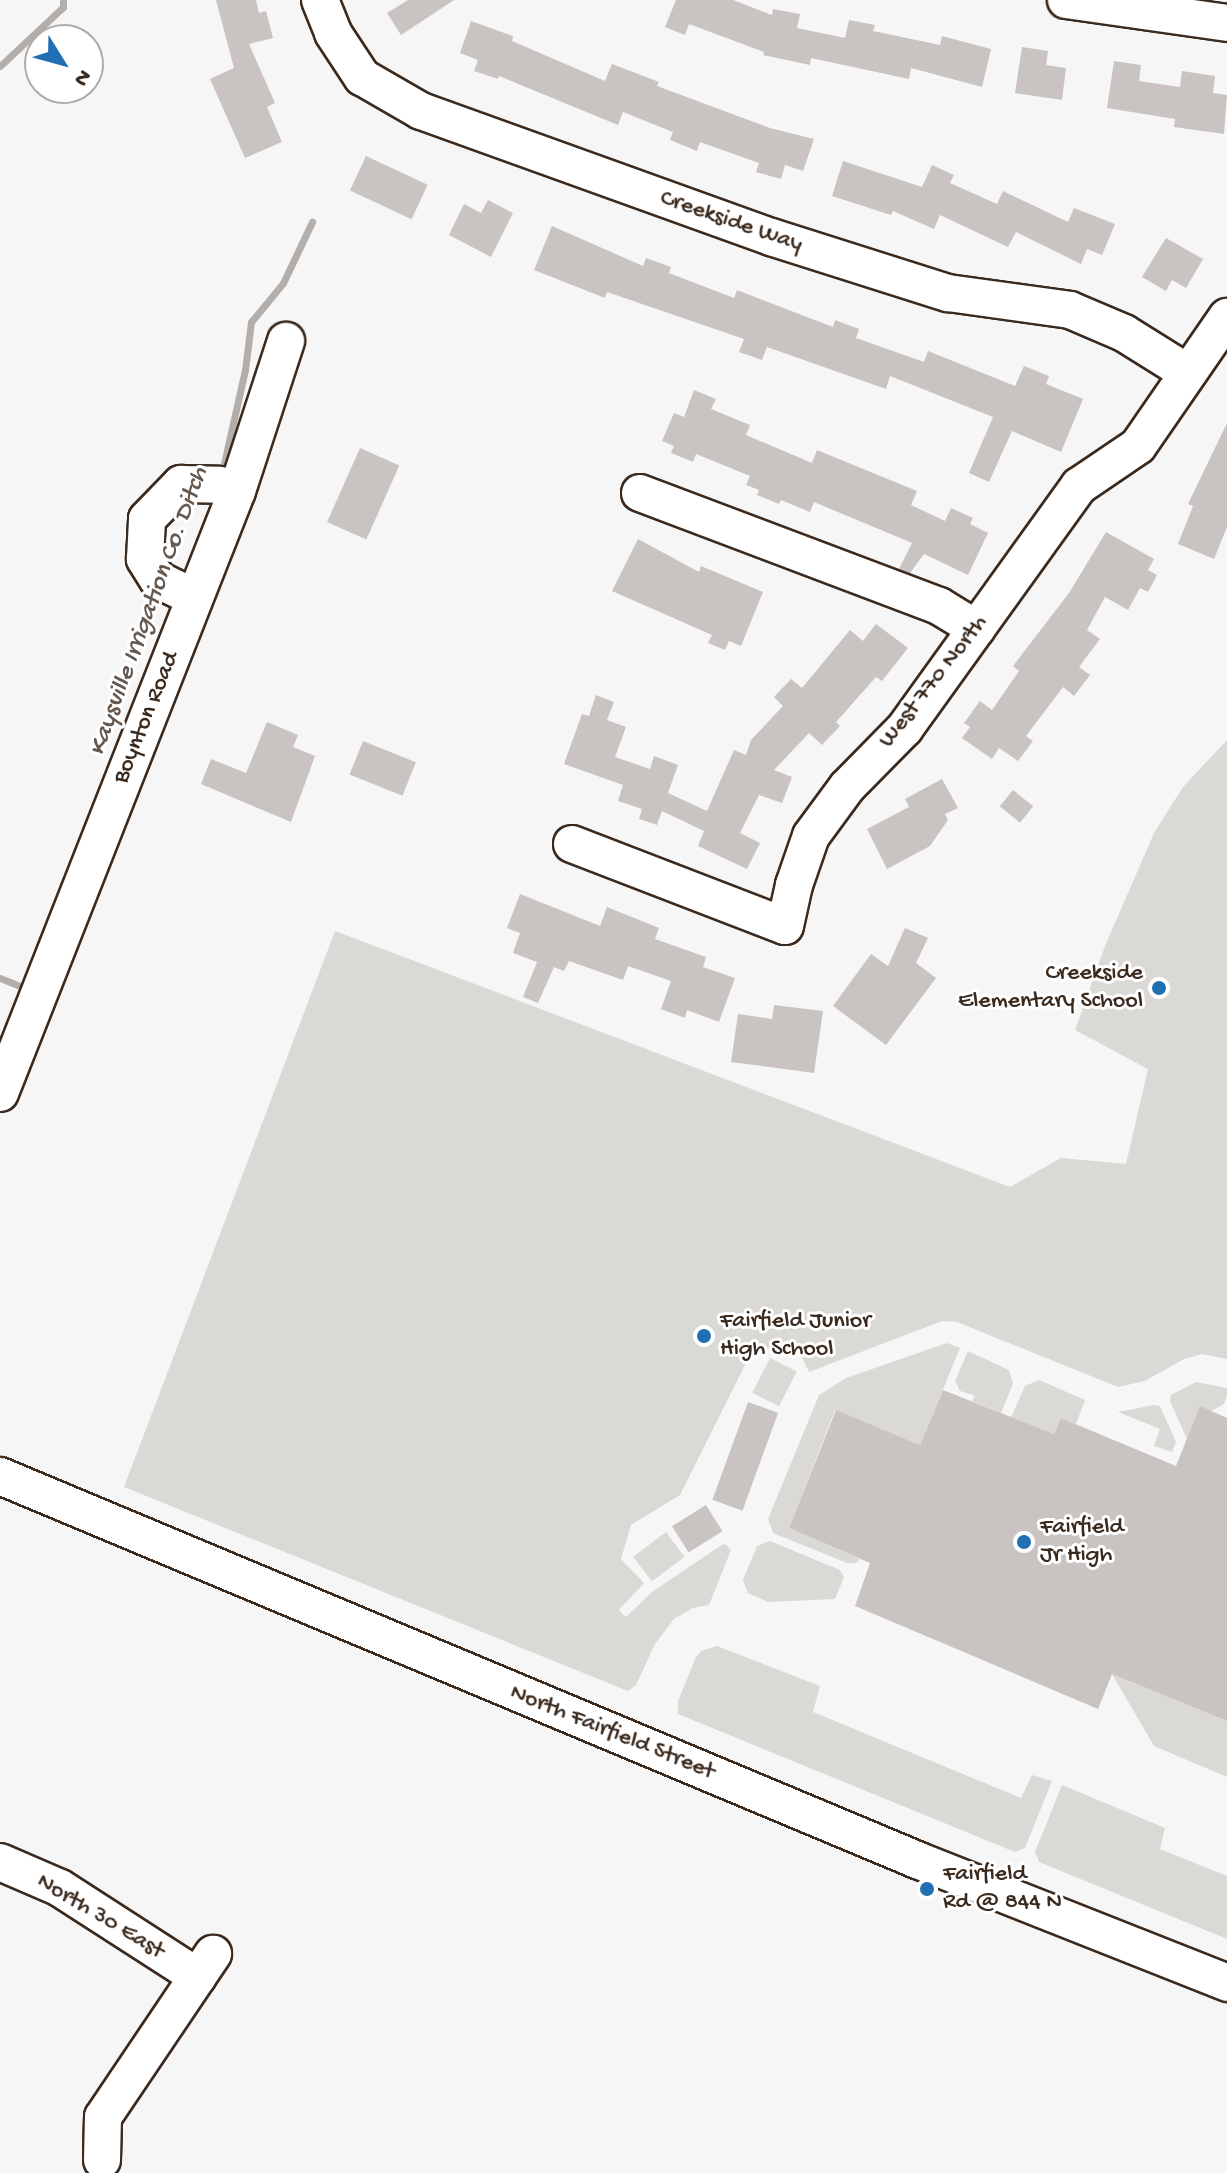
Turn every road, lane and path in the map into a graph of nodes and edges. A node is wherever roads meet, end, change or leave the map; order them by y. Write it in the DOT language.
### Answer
graph roads {
  1 [pos="320,0"];
  2 [pos="1066,0"];
  3 [pos="1227,23"];
  4 [pos="1227,317"];
  5 [pos="286,341"];
  6 [pos="1188,373"];
  7 [pos="220,485"];
  8 [pos="640,493"];
  9 [pos="181,591"];
  10 [pos="977,629"];
  11 [pos="572,844"];
  12 [pos="0,1093"];
  13 [pos="0,1476"];
  14 [pos="0,1862"];
  15 [pos="1227,1983"];
  16 [pos="102,2160"];
  1 -- 6 [label="street, Creekside Way"];
  2 -- 3 [label="street"];
  4 -- 6 [label="street, West 770 North"];
  5 -- 12 [label="street, Boynton Road"];
  6 -- 10 [label="street, West 770 North"];
  7 -- 9 [label="street"];
  8 -- 10 [label="street"];
  10 -- 11 [label="street, West 770 North"];
  13 -- 15 [label="street, North Fairfield Street"];
  14 -- 16 [label="street, North 30 East"];
}
